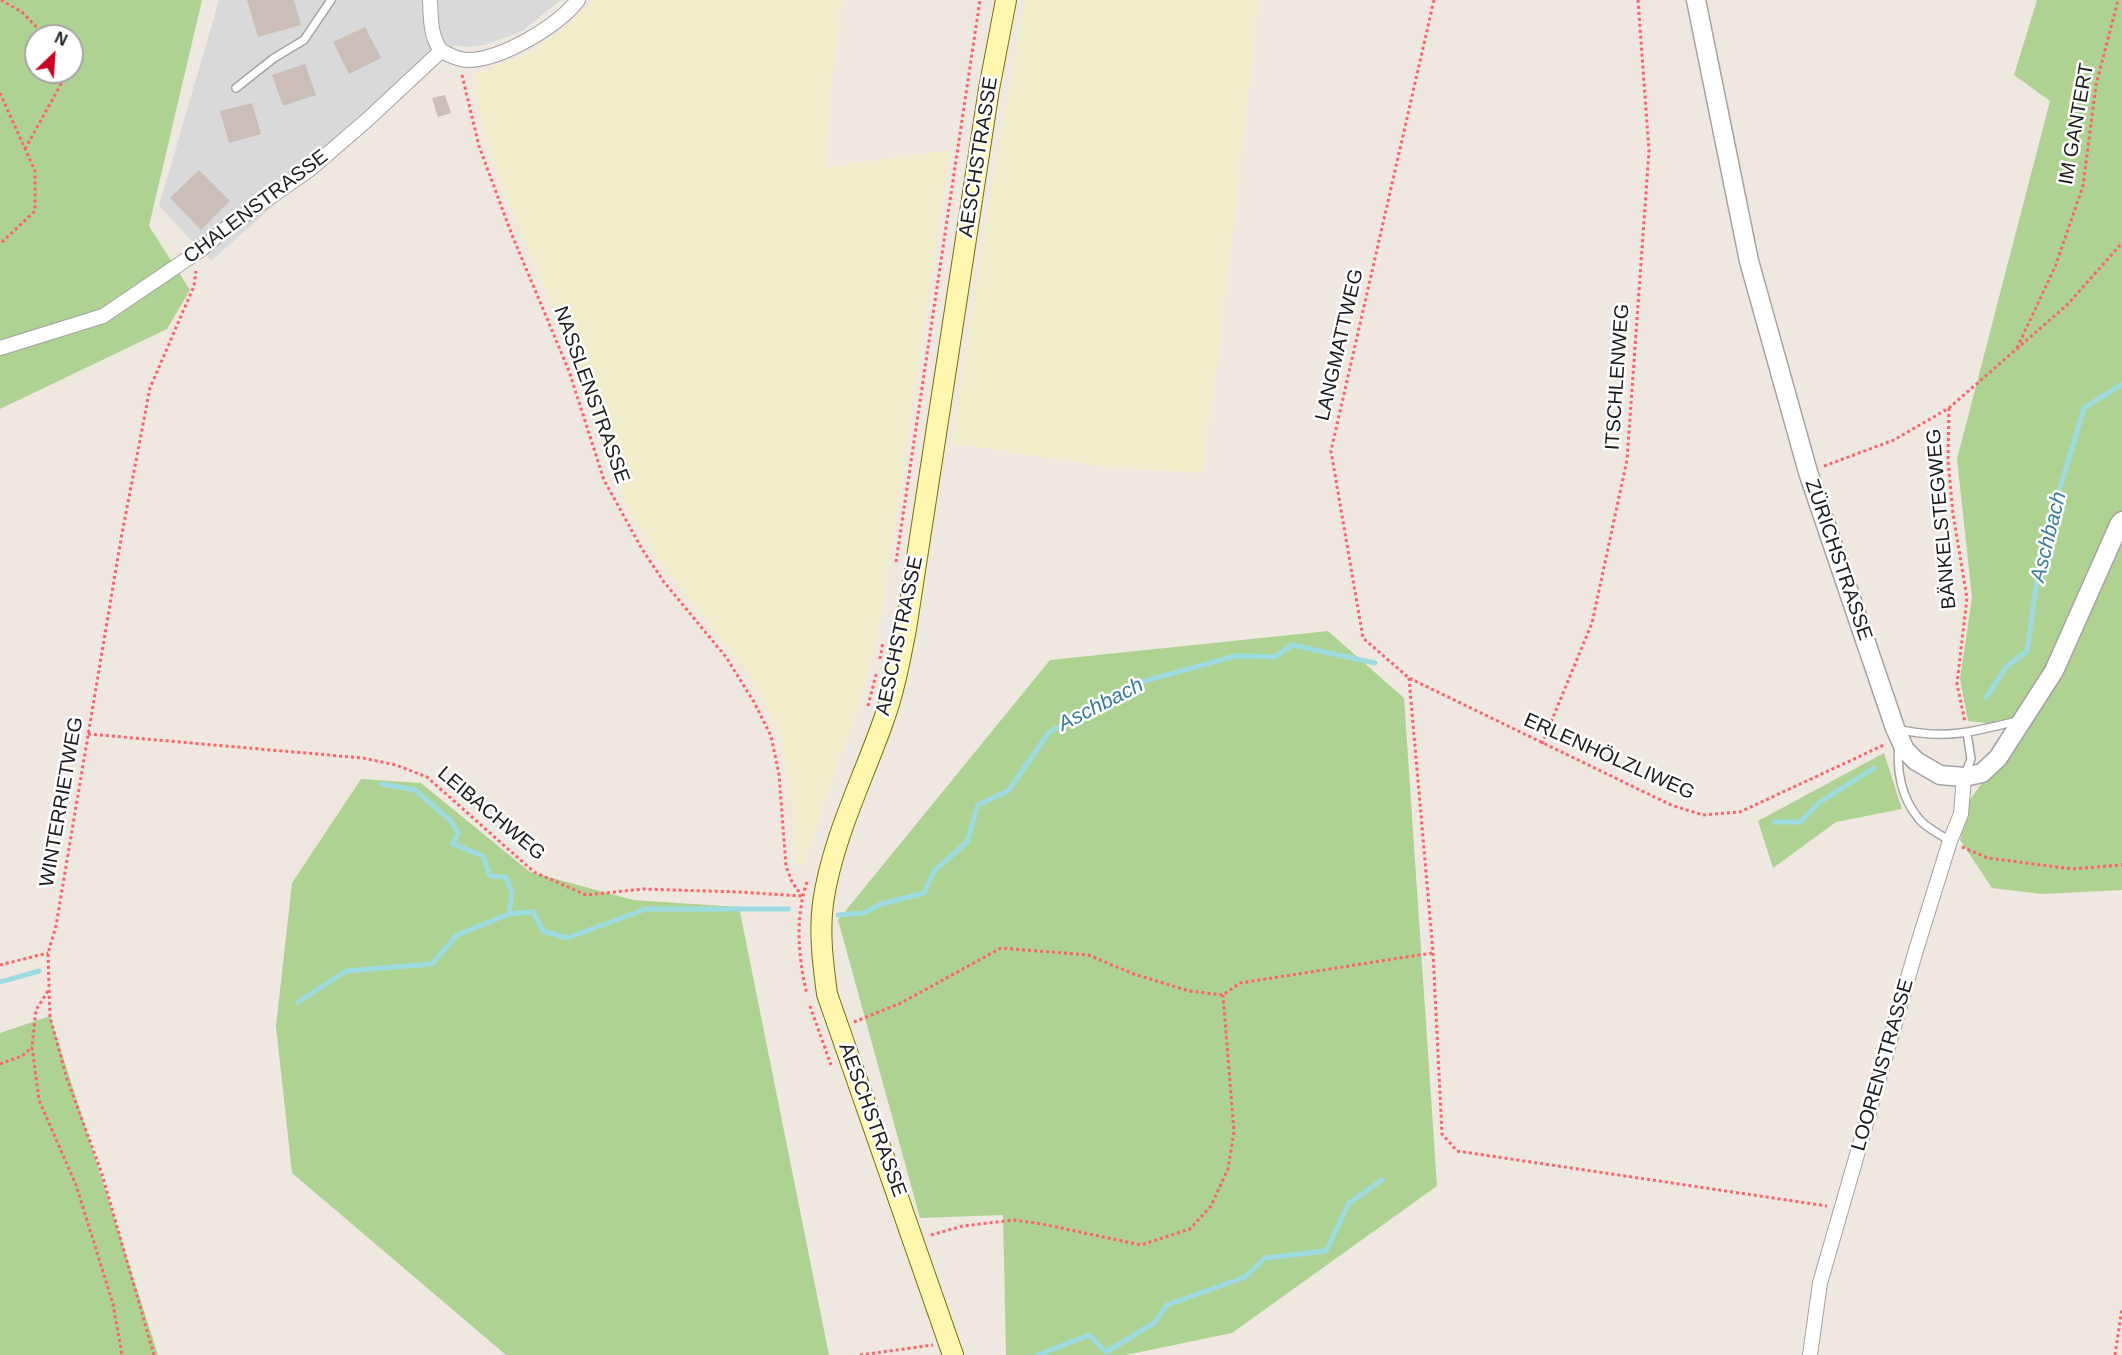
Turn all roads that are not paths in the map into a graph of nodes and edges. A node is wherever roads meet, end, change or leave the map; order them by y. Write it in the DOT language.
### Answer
graph roads {
  1 [pos="331,0"];
  2 [pos="430,0"];
  3 [pos="578,0"];
  4 [pos="1006,0"];
  5 [pos="1696,0"];
  6 [pos="441,51"];
  7 [pos="236,88"];
  8 [pos="0,348"];
  9 [pos="2122,521"];
  10 [pos="2022,719"];
  11 [pos="1897,733"];
  12 [pos="1967,733"];
  13 [pos="1964,777"];
  14 [pos="1950,841"];
  15 [pos="953,1355"];
  16 [pos="1810,1355"];
  1 -- 7 [label="lane"];
  2 -- 6 [label="street"];
  3 -- 6 [label="street"];
  4 -- 15 [label="main road, AESCHSTRASSE"];
  5 -- 11 [label="street, ZÜRICHSTRASSE"];
  6 -- 8 [label="street, CHALENSTRASSE"];
  9 -- 10 [label="street"];
  10 -- 12 [label="lane"];
  10 -- 13 [label="street"];
  11 -- 12 [label="lane"];
  11 -- 13 [label="street, ZÜRICHSTRASSE"];
  11 -- 14 [label="lane"];
  12 -- 13 [label="lane"];
  13 -- 14 [label="street, LOORENSTRASSE"];
  14 -- 16 [label="street, LOORENSTRASSE"];
}
